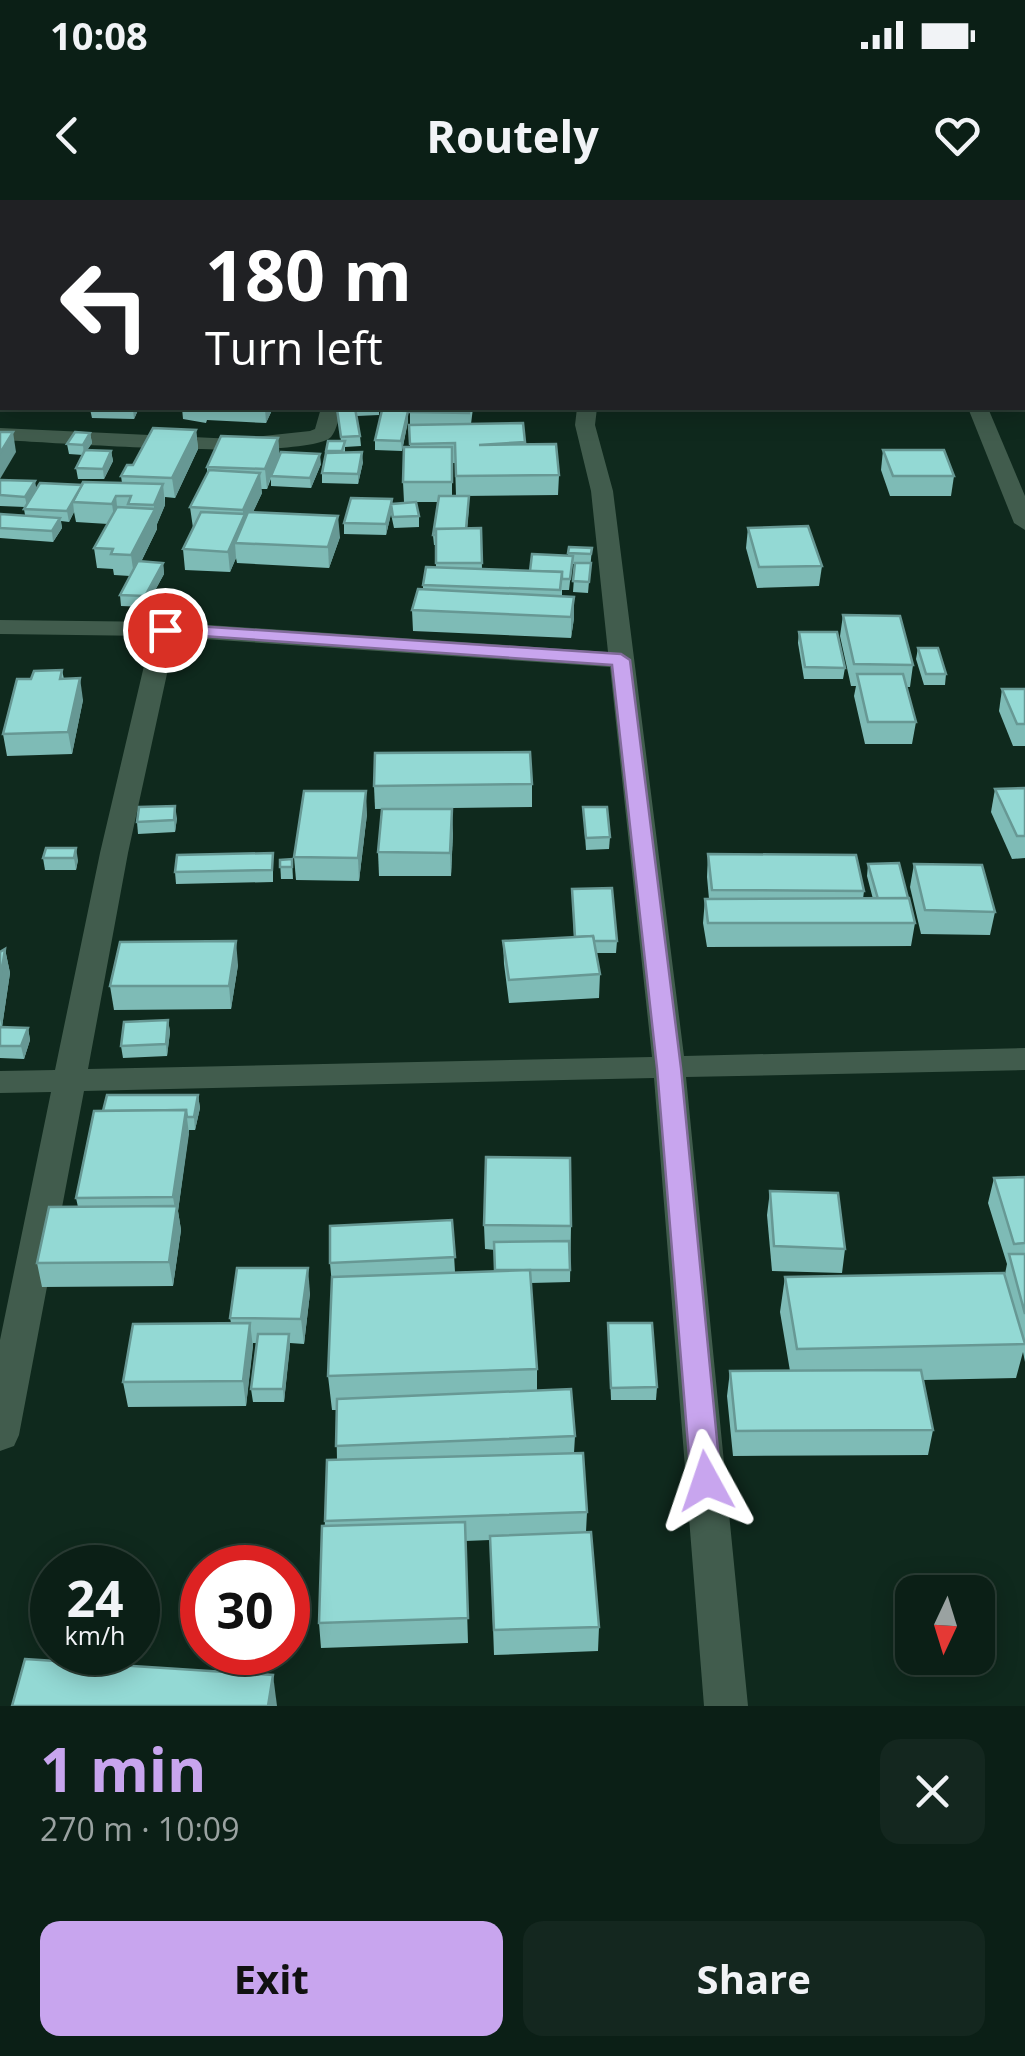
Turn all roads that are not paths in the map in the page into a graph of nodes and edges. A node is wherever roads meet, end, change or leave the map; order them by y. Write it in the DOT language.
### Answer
graph roads {
  1 [pos="330,410"];
  2 [pos="587,410"];
  3 [pos="979,410"];
  4 [pos="0,434"];
  5 [pos="1025,523"];
  6 [pos="0,627"];
  7 [pos="165,630"];
  8 [pos="621,660"];
  9 [pos="1025,1059"];
  10 [pos="669,1068"];
  11 [pos="70,1081"];
  12 [pos="0,1082"];
  13 [pos="0,1434"];
  14 [pos="726,1706"];
  1 -- 4 [label="street"];
  2 -- 8 [label="street"];
  3 -- 5 [label="street"];
  6 -- 7 [label="street"];
  7 -- 8 [label="street"];
  7 -- 11 [label="street"];
  8 -- 10 [label="street"];
  9 -- 10 [label="street"];
  10 -- 11 [label="street"];
  10 -- 14 [label="street"];
  11 -- 12 [label="street"];
  11 -- 13 [label="street"];
}
